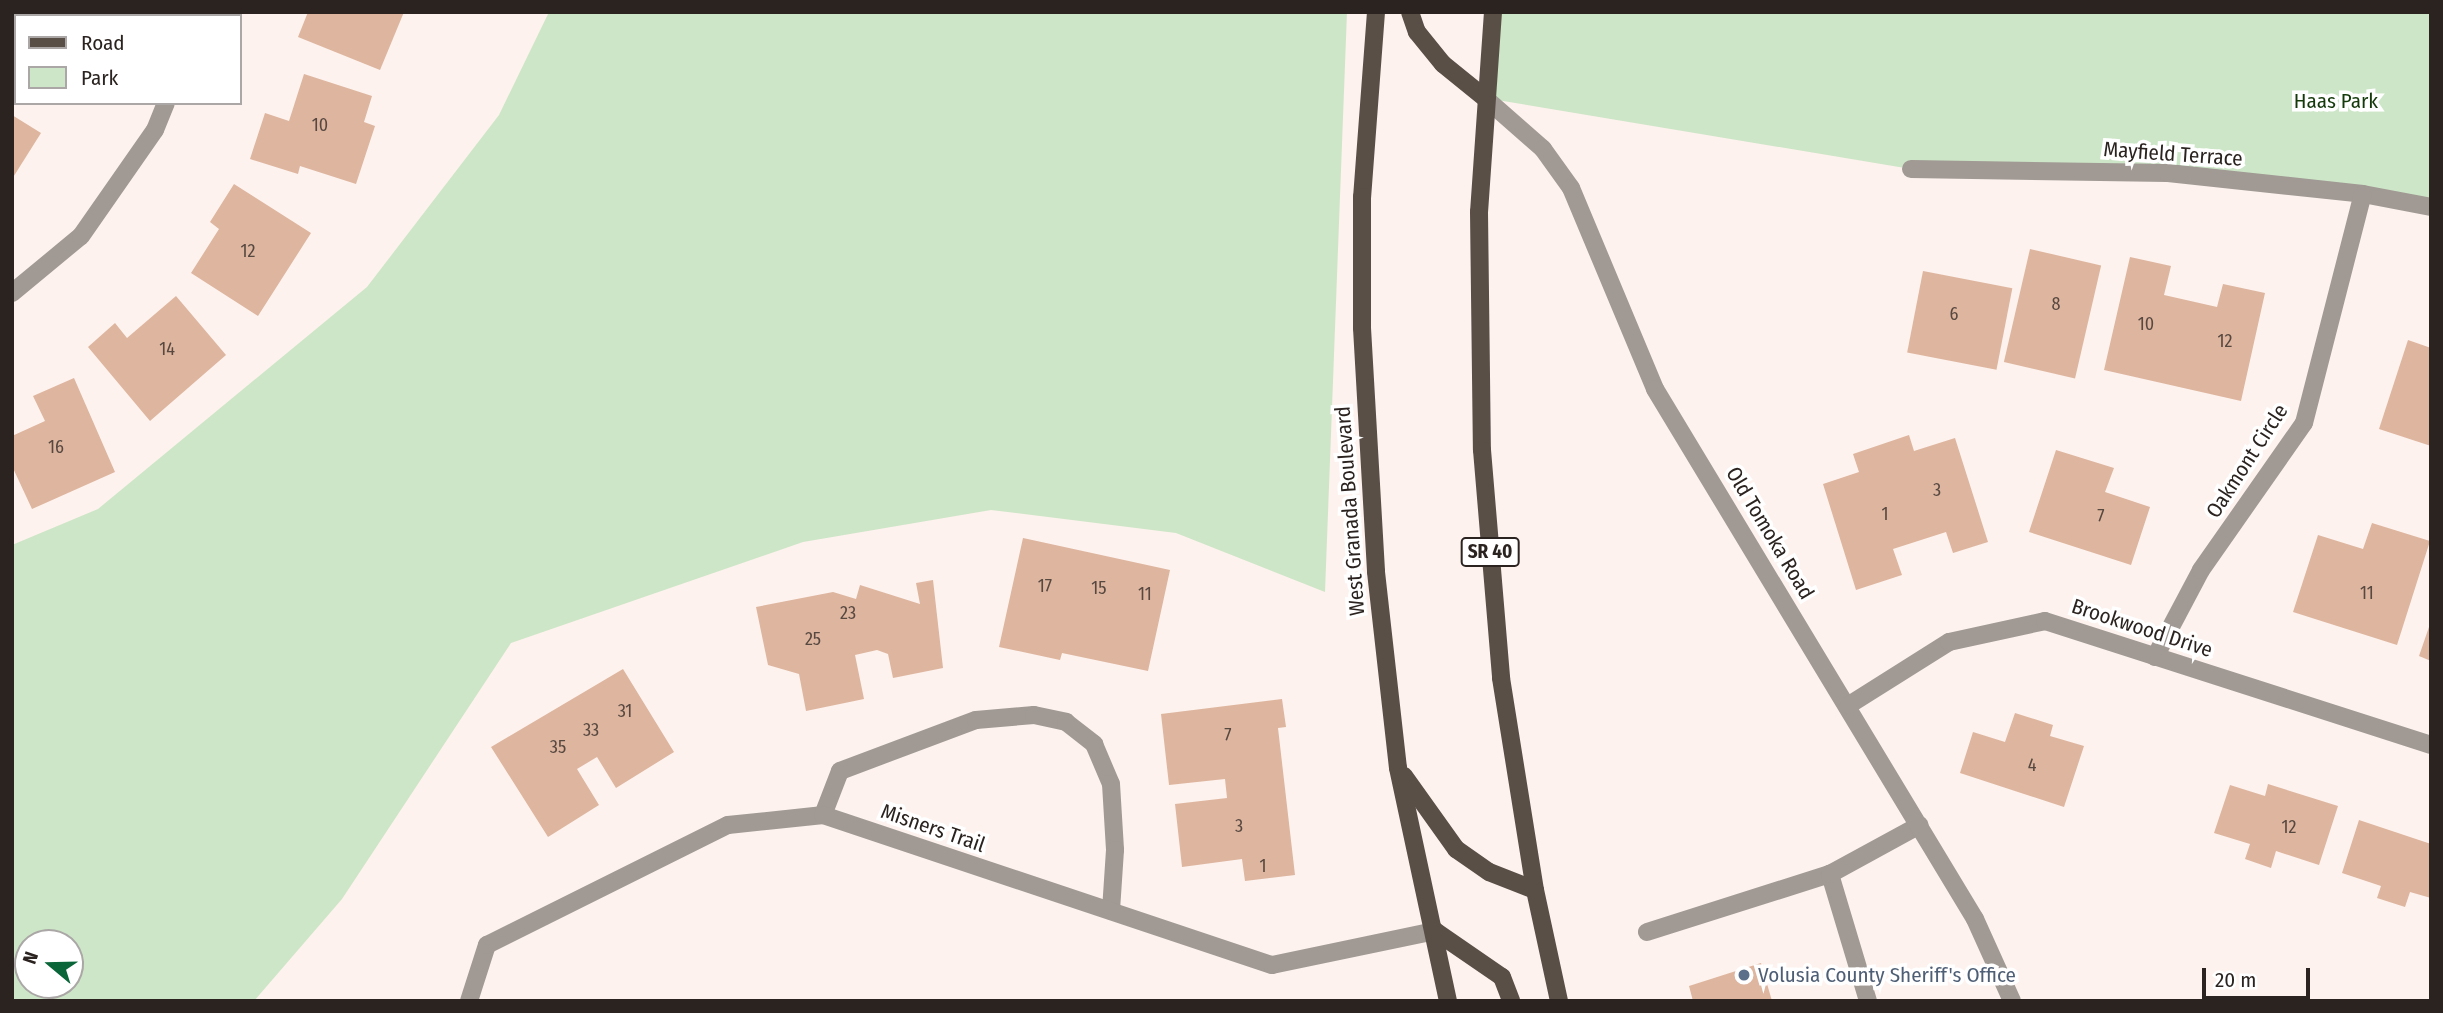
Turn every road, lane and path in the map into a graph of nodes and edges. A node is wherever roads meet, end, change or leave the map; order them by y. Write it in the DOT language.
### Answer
graph roads {
  1 [pos="1376,12"];
  2 [pos="1410,12"];
  3 [pos="1493,12"];
  4 [pos="1485,98"];
  5 [pos="165,105"];
  6 [pos="1911,169"];
  7 [pos="2363,194"];
  8 [pos="2431,207"];
  9 [pos="12,293"];
  10 [pos="2155,657"];
  11 [pos="1849,705"];
  12 [pos="2431,745"];
  13 [pos="1398,768"];
  14 [pos="823,815"];
  15 [pos="1920,825"];
  16 [pos="1830,874"];
  17 [pos="1535,890"];
  18 [pos="1111,912"];
  19 [pos="1435,931"];
  20 [pos="1647,932"];
  21 [pos="469,1001"];
  22 [pos="1448,1001"];
  23 [pos="1511,1001"];
  24 [pos="1559,1001"];
  25 [pos="1868,1001"];
  26 [pos="2012,1001"];
  1 -- 13 [label="main road, West Granada Boulevard"];
  2 -- 4 [label="main road"];
  3 -- 4 [label="main road, SR 40"];
  4 -- 11 [label="street, Old Tomoka Road"];
  4 -- 17 [label="main road, SR 40"];
  5 -- 9 [label="street"];
  6 -- 7 [label="street, Mayfield Terrace"];
  7 -- 8 [label="street, Mayfield Terrace"];
  7 -- 10 [label="street, Oakmont Circle"];
  10 -- 11 [label="street, Brookwood Drive"];
  10 -- 12 [label="street, Brookwood Drive"];
  11 -- 15 [label="street, Old Tomoka Road"];
  13 -- 17 [label="main road"];
  13 -- 19 [label="main road, West Granada Boulevard"];
  14 -- 18 [label="street, Misners Trail"];
  14 -- 18 [label="street"];
  14 -- 21 [label="street, Misners Trail"];
  15 -- 16 [label="street"];
  15 -- 26 [label="street, Old Tomoka Road"];
  16 -- 20 [label="street"];
  16 -- 25 [label="street"];
  17 -- 24 [label="main road, SR 40"];
  18 -- 19 [label="street, Misners Trail"];
  19 -- 22 [label="main road, West Granada Boulevard"];
  19 -- 23 [label="main road"];
}
